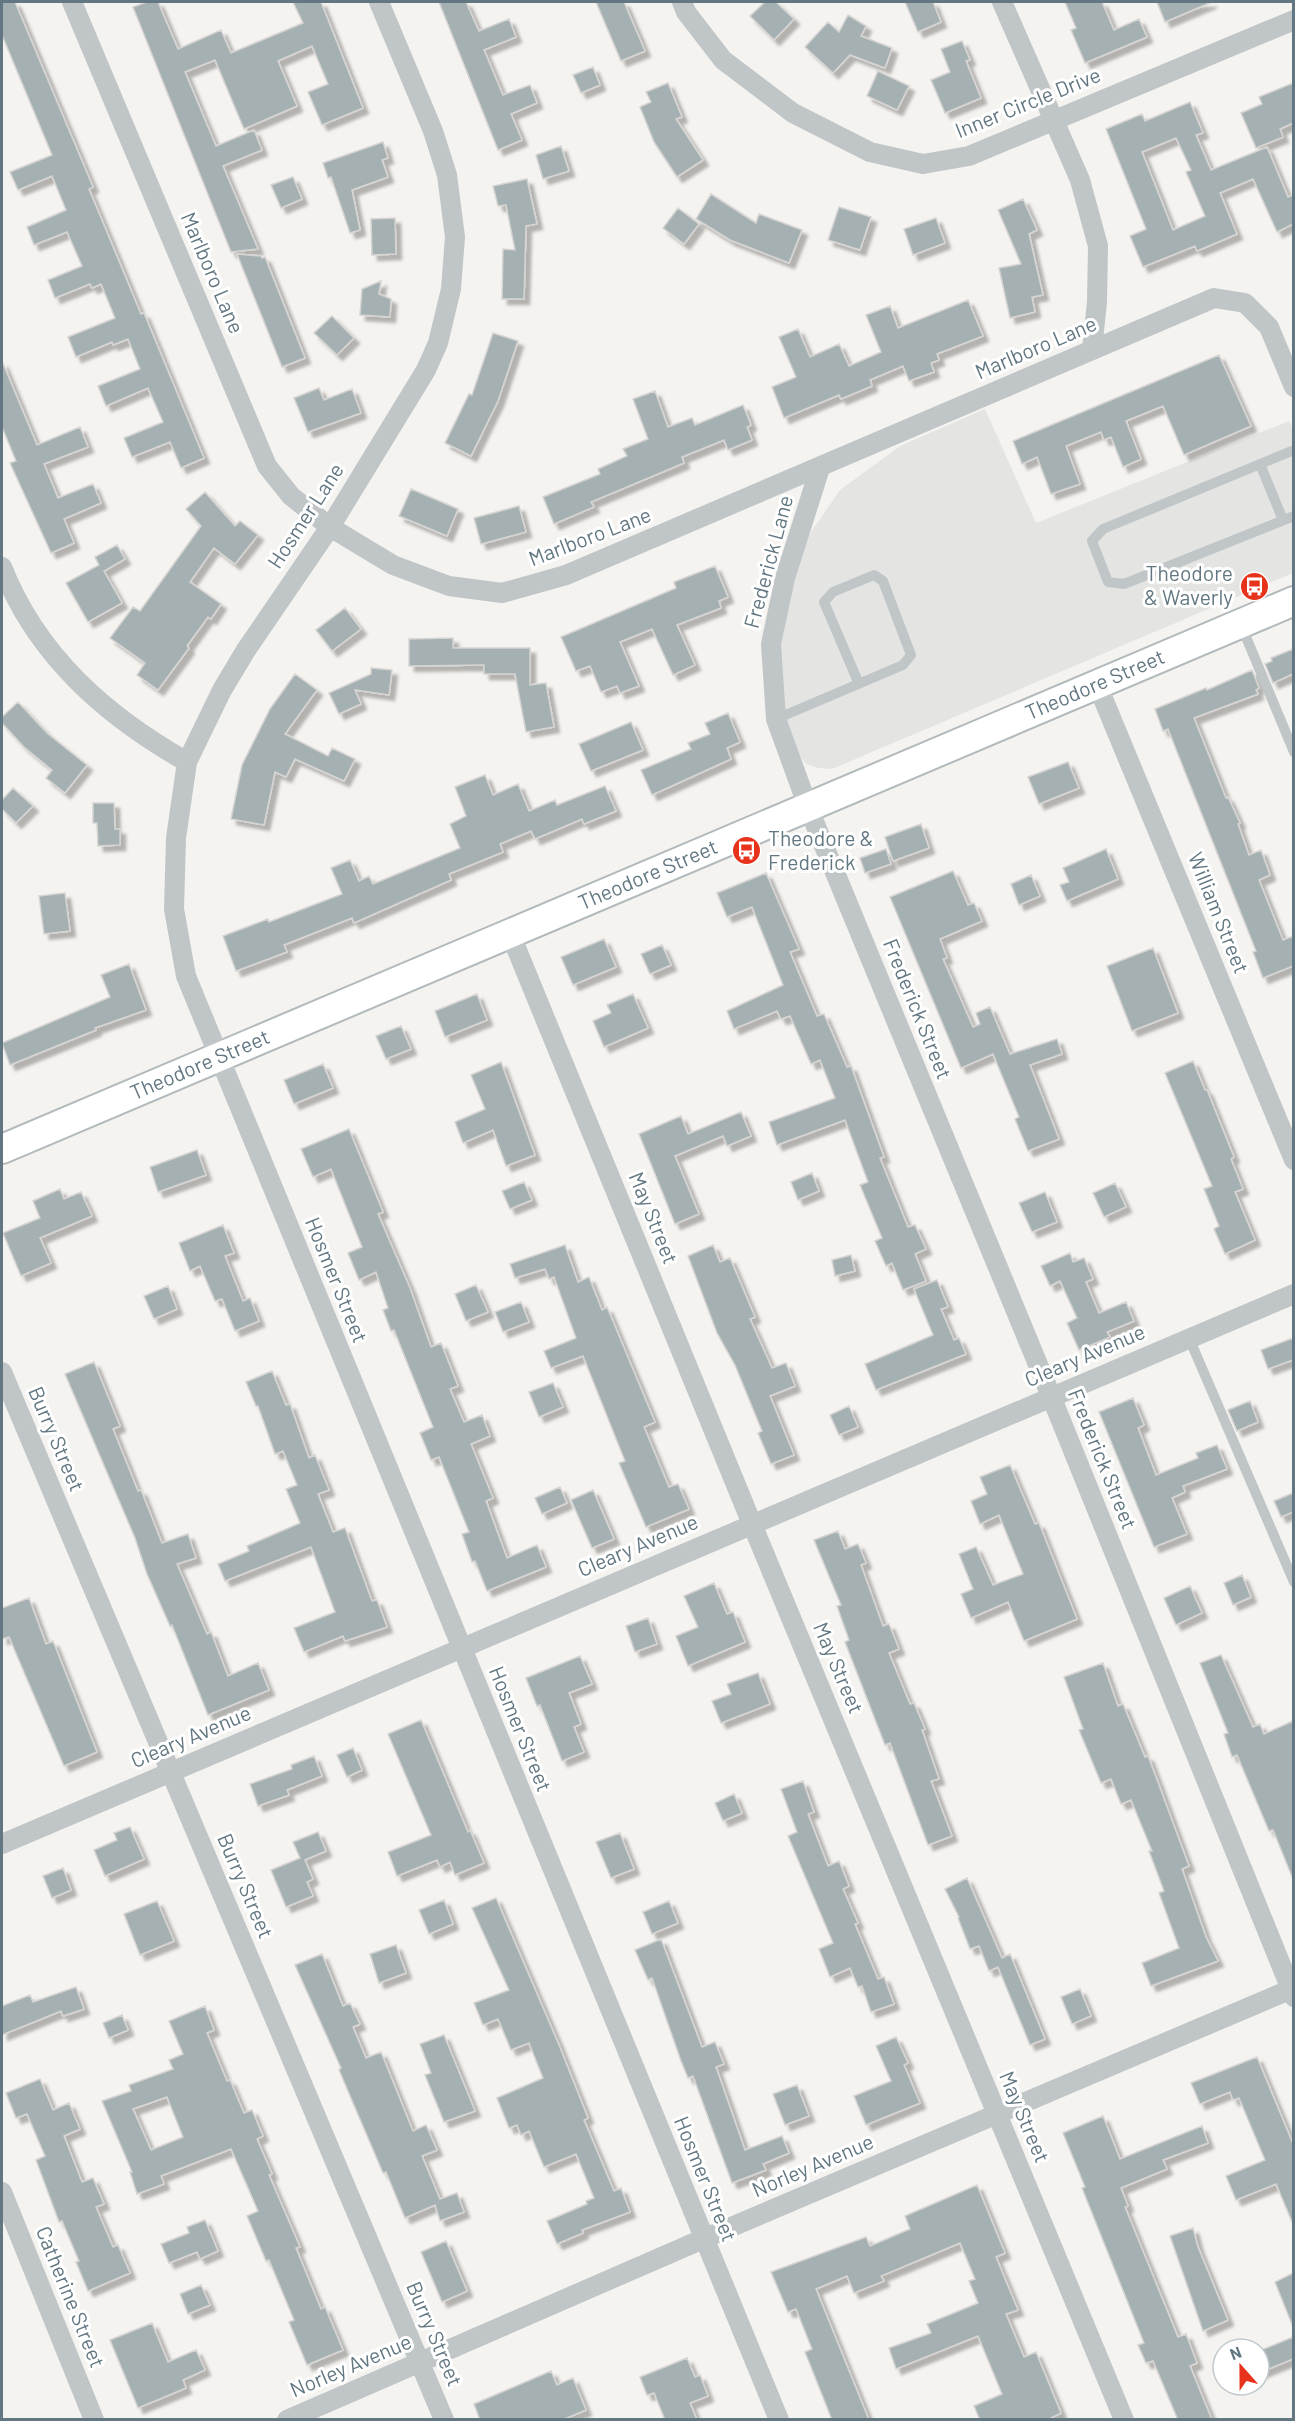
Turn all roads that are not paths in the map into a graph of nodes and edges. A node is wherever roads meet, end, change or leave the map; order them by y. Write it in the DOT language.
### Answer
graph roads {
  1 [pos="72,2"];
  2 [pos="379,2"];
  3 [pos="682,2"];
  4 [pos="1002,2"];
  5 [pos="1293,20"];
  6 [pos="1052,121"];
  7 [pos="1092,350"];
  8 [pos="1293,387"];
  9 [pos="1293,450"];
  10 [pos="1260,465"];
  11 [pos="820,468"];
  12 [pos="1288,518"];
  13 [pos="330,526"];
  14 [pos="2,567"];
  15 [pos="1293,601"];
  16 [pos="1240,623"];
  17 [pos="859,684"];
  18 [pos="1097,684"];
  19 [pos="776,719"];
  20 [pos="1293,752"];
  21 [pos="187,762"];
  22 [pos="808,807"];
  23 [pos="510,933"];
  24 [pos="219,1057"];
  25 [pos="2,1149"];
  26 [pos="1293,1160"];
  27 [pos="1293,1294"];
  28 [pos="1189,1338"];
  29 [pos="2,1372"];
  30 [pos="1051,1396"];
  31 [pos="752,1524"];
  32 [pos="1293,1582"];
  33 [pos="461,1648"];
  34 [pos="171,1772"];
  35 [pos="2,1844"];
  36 [pos="1292,1991"];
  37 [pos="997,2114"];
  38 [pos="2,2192"];
  39 [pos="703,2239"];
  40 [pos="420,2362"];
  41 [pos="94,2420"];
  42 [pos="287,2420"];
  43 [pos="444,2420"];
  44 [pos="779,2420"];
  45 [pos="1124,2420"];
  1 -- 13 [label="street, Marlboro Lane"];
  2 -- 13 [label="street, Hosmer Lane"];
  3 -- 6 [label="street, Inner Circle Drive"];
  4 -- 6 [label="street"];
  5 -- 6 [label="street, Inner Circle Drive"];
  6 -- 7 [label="street"];
  7 -- 8 [label="street, Marlboro Lane"];
  7 -- 11 [label="street, Marlboro Lane"];
  9 -- 10 [label="lane"];
  10 -- 12 [label="lane"];
  10 -- 12 [label="lane"];
  11 -- 13 [label="street, Marlboro Lane"];
  11 -- 19 [label="street, Frederick Lane"];
  13 -- 21 [label="street, Hosmer Lane"];
  14 -- 21 [label="street"];
  15 -- 16 [label="main road, Theodore Street"];
  16 -- 18 [label="main road, Theodore Street"];
  16 -- 20 [label="lane"];
  17 -- 17 [label="lane"];
  17 -- 19 [label="lane"];
  18 -- 22 [label="main road, Theodore Street"];
  18 -- 26 [label="street, William Street"];
  19 -- 22 [label="street, Frederick Lane"];
  21 -- 24 [label="street, Hosmer Lane"];
  22 -- 23 [label="main road, Theodore Street"];
  22 -- 30 [label="street, Frederick Street"];
  23 -- 24 [label="main road, Theodore Street"];
  23 -- 31 [label="street, May Street"];
  24 -- 25 [label="main road, Theodore Street"];
  24 -- 33 [label="street, Hosmer Street"];
  27 -- 28 [label="street, Cleary Avenue"];
  28 -- 30 [label="street, Cleary Avenue"];
  28 -- 32 [label="lane"];
  29 -- 34 [label="street, Burry Street"];
  30 -- 31 [label="street, Cleary Avenue"];
  30 -- 36 [label="street, Frederick Street"];
  31 -- 33 [label="street, Cleary Avenue"];
  31 -- 37 [label="street, May Street"];
  33 -- 34 [label="street, Cleary Avenue"];
  33 -- 39 [label="street, Hosmer Street"];
  34 -- 35 [label="street, Cleary Avenue"];
  34 -- 40 [label="street, Burry Street"];
  36 -- 37 [label="street, Norley Avenue"];
  37 -- 39 [label="street, Norley Avenue"];
  37 -- 45 [label="street, May Street"];
  38 -- 41 [label="street, Catherine Street"];
  39 -- 40 [label="street, Norley Avenue"];
  39 -- 44 [label="street, Hosmer Street"];
  40 -- 42 [label="street, Norley Avenue"];
  40 -- 43 [label="street, Burry Street"];
}
